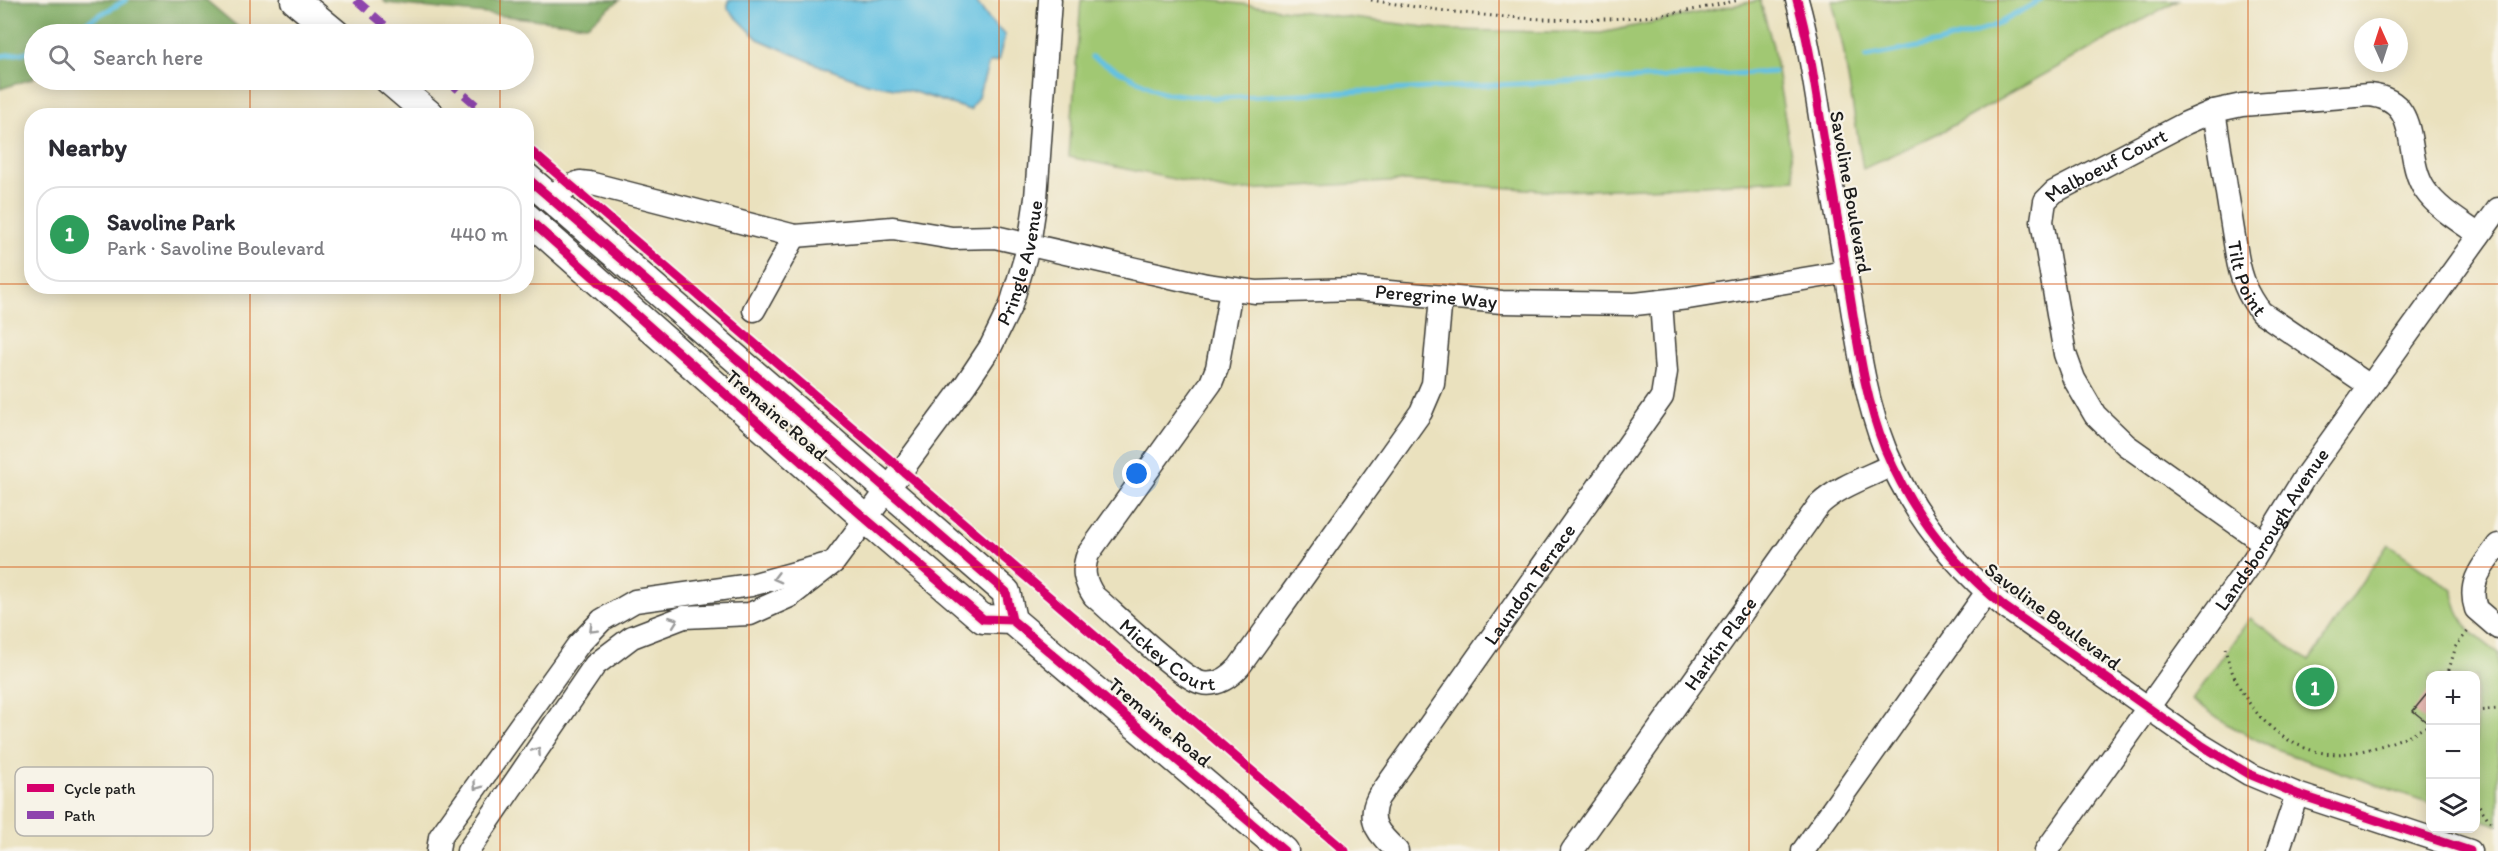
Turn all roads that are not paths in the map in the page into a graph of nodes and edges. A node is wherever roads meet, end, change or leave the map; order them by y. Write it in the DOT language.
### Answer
graph roads {
  1 [pos="296,0"];
  2 [pos="1050,0"];
  3 [pos="1797,0"];
  4 [pos="324,24"];
  5 [pos="401,90"];
  6 [pos="422,108"];
  7 [pos="2214,111"];
  8 [pos="534,183"];
  9 [pos="549,195"];
  10 [pos="2498,209"];
  11 [pos="534,224"];
  12 [pos="2479,235"];
  13 [pos="795,236"];
  14 [pos="1029,245"];
  15 [pos="1846,272"];
  16 [pos="1231,290"];
  17 [pos="1441,297"];
  18 [pos="1660,302"];
  19 [pos="754,310"];
  20 [pos="2370,386"];
  21 [pos="1892,465"];
  22 [pos="888,490"];
  23 [pos="866,519"];
  24 [pos="2264,543"];
  25 [pos="2498,545"];
  26 [pos="834,562"];
  27 [pos="1987,592"];
  28 [pos="1012,620"];
  29 [pos="2498,628"];
  30 [pos="2148,708"];
  31 [pos="2297,794"];
  32 [pos="438,851"];
  33 [pos="468,851"];
  34 [pos="1284,851"];
  35 [pos="1397,851"];
  36 [pos="1572,851"];
  37 [pos="1803,851"];
  38 [pos="2046,851"];
  39 [pos="2278,851"];
  40 [pos="2470,851"];
  1 -- 4 [label="main road"];
  2 -- 14 [label="street, Pringle Avenue"];
  3 -- 15 [label="street, Savoline Boulevard"];
  5 -- 6 [label="main road"];
  7 -- 12 [label="street, Malboeuf Court"];
  7 -- 20 [label="street, Tilt Point"];
  7 -- 24 [label="street, Malboeuf Court"];
  8 -- 9 [label="main road, Tremaine Road"];
  9 -- 13 [label="street, Peregrine Way"];
  9 -- 22 [label="main road, Tremaine Road"];
  10 -- 12 [label="street, Landsborough Avenue"];
  11 -- 23 [label="main road, Tremaine Road"];
  12 -- 20 [label="street, Landsborough Avenue"];
  13 -- 14 [label="street, Peregrine Way"];
  13 -- 19 [label="street"];
  14 -- 16 [label="street, Peregrine Way"];
  14 -- 22 [label="street, Pringle Avenue"];
  15 -- 18 [label="street, Peregrine Way"];
  15 -- 21 [label="street, Savoline Boulevard"];
  16 -- 17 [label="street, Peregrine Way"];
  16 -- 17 [label="street, Mickey Court"];
  17 -- 18 [label="street, Peregrine Way"];
  18 -- 35 [label="street, Laundon Terrace"];
  20 -- 24 [label="street, Landsborough Avenue"];
  21 -- 27 [label="street, Savoline Boulevard"];
  21 -- 36 [label="street, Harkin Place"];
  22 -- 23 [label="street, Pringle Avenue"];
  22 -- 28 [label="main road, Tremaine Road"];
  23 -- 26 [label="street, Pringle Avenue"];
  23 -- 28 [label="main road, Tremaine Road"];
  24 -- 30 [label="street, Landsborough Avenue"];
  25 -- 29 [label="street"];
  26 -- 32 [label="street, one-way"];
  33 -- 26 [label="street, Pringle Avenue, one-way"];
  27 -- 30 [label="street, Savoline Boulevard"];
  27 -- 37 [label="street"];
  28 -- 34 [label="main road, Tremaine Road"];
  30 -- 31 [label="street, Savoline Boulevard"];
  30 -- 38 [label="street, Landsborough Avenue"];
  31 -- 39 [label="street"];
  31 -- 40 [label="street, Savoline Boulevard"];
}
